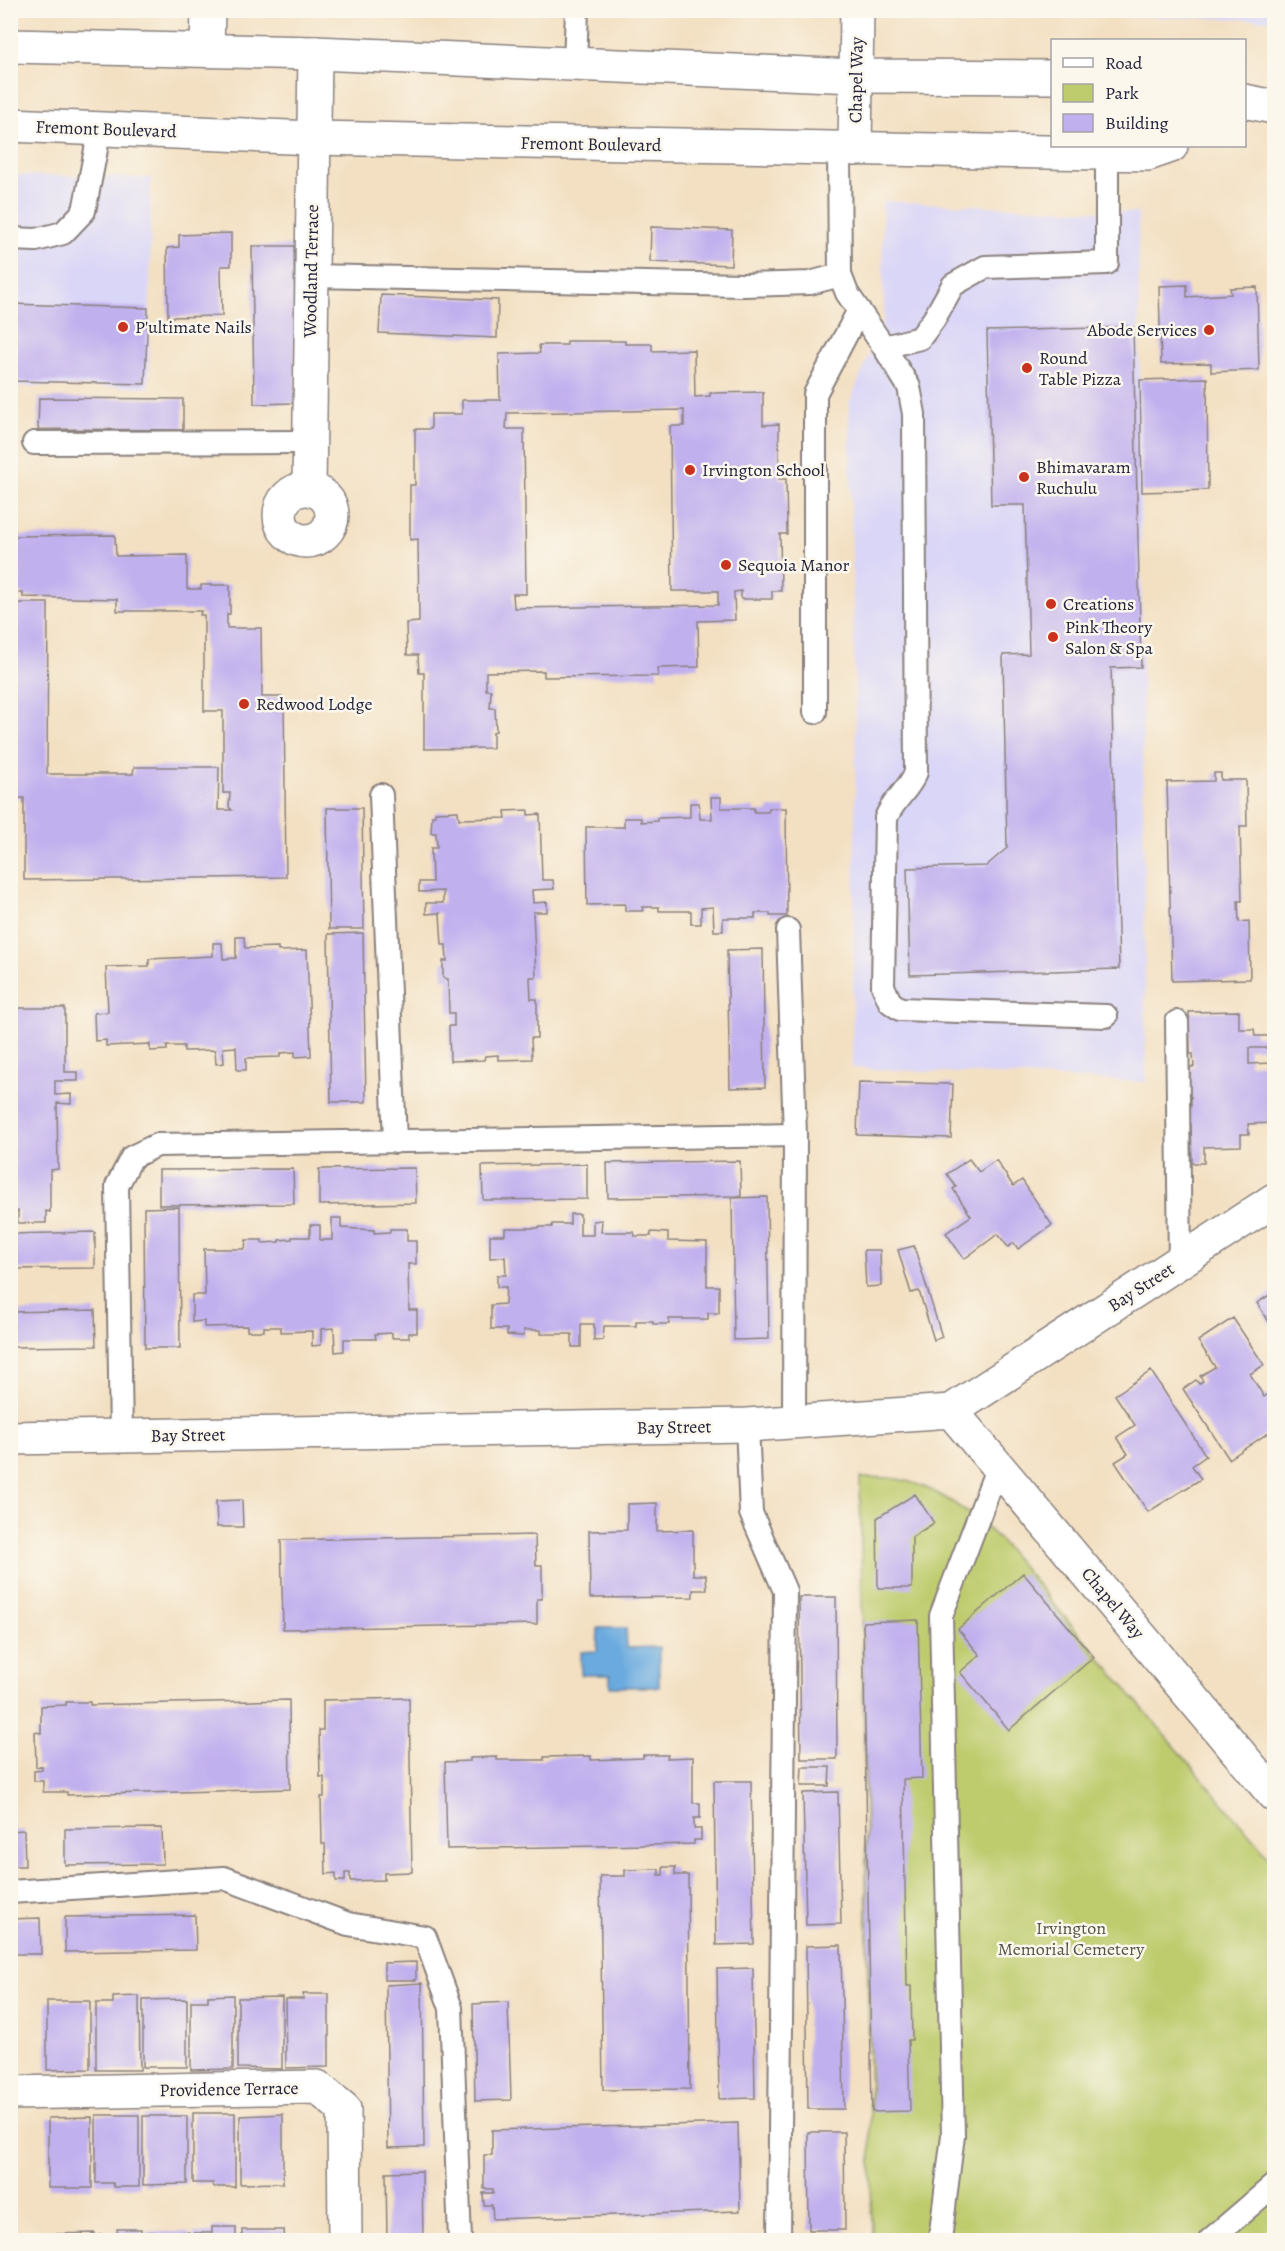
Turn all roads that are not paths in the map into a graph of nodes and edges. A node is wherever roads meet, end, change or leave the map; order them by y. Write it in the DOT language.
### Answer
graph roads {
  1 [pos="208,10"];
  2 [pos="577,10"];
  3 [pos="857,10"];
  4 [pos="10,46"];
  5 [pos="207,50"];
  6 [pos="315,53"];
  7 [pos="574,64"];
  8 [pos="855,76"];
  9 [pos="1051,77"];
  10 [pos="10,125"];
  11 [pos="100,129"];
  12 [pos="313,138"];
  13 [pos="1168,147"];
  14 [pos="847,149"];
  15 [pos="1107,153"];
  16 [pos="10,239"];
  17 [pos="840,275"];
  18 [pos="311,276"];
  19 [pos="859,310"];
  20 [pos="884,347"];
  21 [pos="309,442"];
  22 [pos="34,443"];
  23 [pos="309,489"];
  24 [pos="815,712"];
  25 [pos="381,795"];
  26 [pos="788,930"];
  27 [pos="1106,1016"];
  28 [pos="1177,1022"];
  29 [pos="795,1135"];
  30 [pos="395,1142"];
  31 [pos="1275,1200"];
  32 [pos="1180,1262"];
  33 [pos="951,1411"];
  34 [pos="794,1422"];
  35 [pos="747,1425"];
  36 [pos="121,1436"];
  37 [pos="10,1438"];
  38 [pos="998,1466"];
  39 [pos="1275,1795"];
  40 [pos="10,1892"];
  41 [pos="10,2092"];
  42 [pos="1275,2186"];
  43 [pos="345,2241"];
  44 [pos="460,2241"];
  45 [pos="779,2241"];
  46 [pos="940,2241"];
  47 [pos="1210,2241"];
  1 -- 5 [label="street"];
  2 -- 7 [label="lane"];
  3 -- 8 [label="street, Chapel Way"];
  4 -- 5 [label="street"];
  5 -- 6 [label="street"];
  6 -- 7 [label="street"];
  6 -- 12 [label="street, Woodland Terrace"];
  7 -- 8 [label="street"];
  8 -- 9 [label="street"];
  8 -- 14 [label="street, Chapel Way"];
  10 -- 11 [label="street, Fremont Boulevard"];
  11 -- 12 [label="street, Fremont Boulevard"];
  11 -- 16 [label="lane"];
  12 -- 14 [label="street, Fremont Boulevard"];
  12 -- 18 [label="street, Woodland Terrace"];
  13 -- 15 [label="street, Fremont Boulevard"];
  14 -- 15 [label="street, Fremont Boulevard"];
  14 -- 17 [label="lane"];
  15 -- 20 [label="lane"];
  17 -- 18 [label="lane"];
  17 -- 19 [label="lane"];
  18 -- 21 [label="street, Woodland Terrace"];
  19 -- 20 [label="lane"];
  19 -- 24 [label="lane"];
  20 -- 27 [label="lane"];
  21 -- 22 [label="lane"];
  21 -- 23 [label="street, Woodland Terrace"];
  25 -- 30 [label="lane"];
  26 -- 29 [label="lane"];
  28 -- 32 [label="lane"];
  29 -- 30 [label="lane"];
  29 -- 34 [label="lane"];
  30 -- 36 [label="lane"];
  31 -- 32 [label="street, Bay Street"];
  32 -- 33 [label="street, Bay Street"];
  33 -- 34 [label="street, Bay Street"];
  33 -- 38 [label="street, Chapel Way"];
  34 -- 35 [label="street, Bay Street"];
  35 -- 36 [label="street, Bay Street"];
  35 -- 45 [label="lane"];
  36 -- 37 [label="street, Bay Street"];
  38 -- 39 [label="street, Chapel Way"];
  38 -- 46 [label="lane"];
  40 -- 44 [label="lane"];
  41 -- 43 [label="street, Providence Terrace"];
  42 -- 47 [label="lane"];
}
